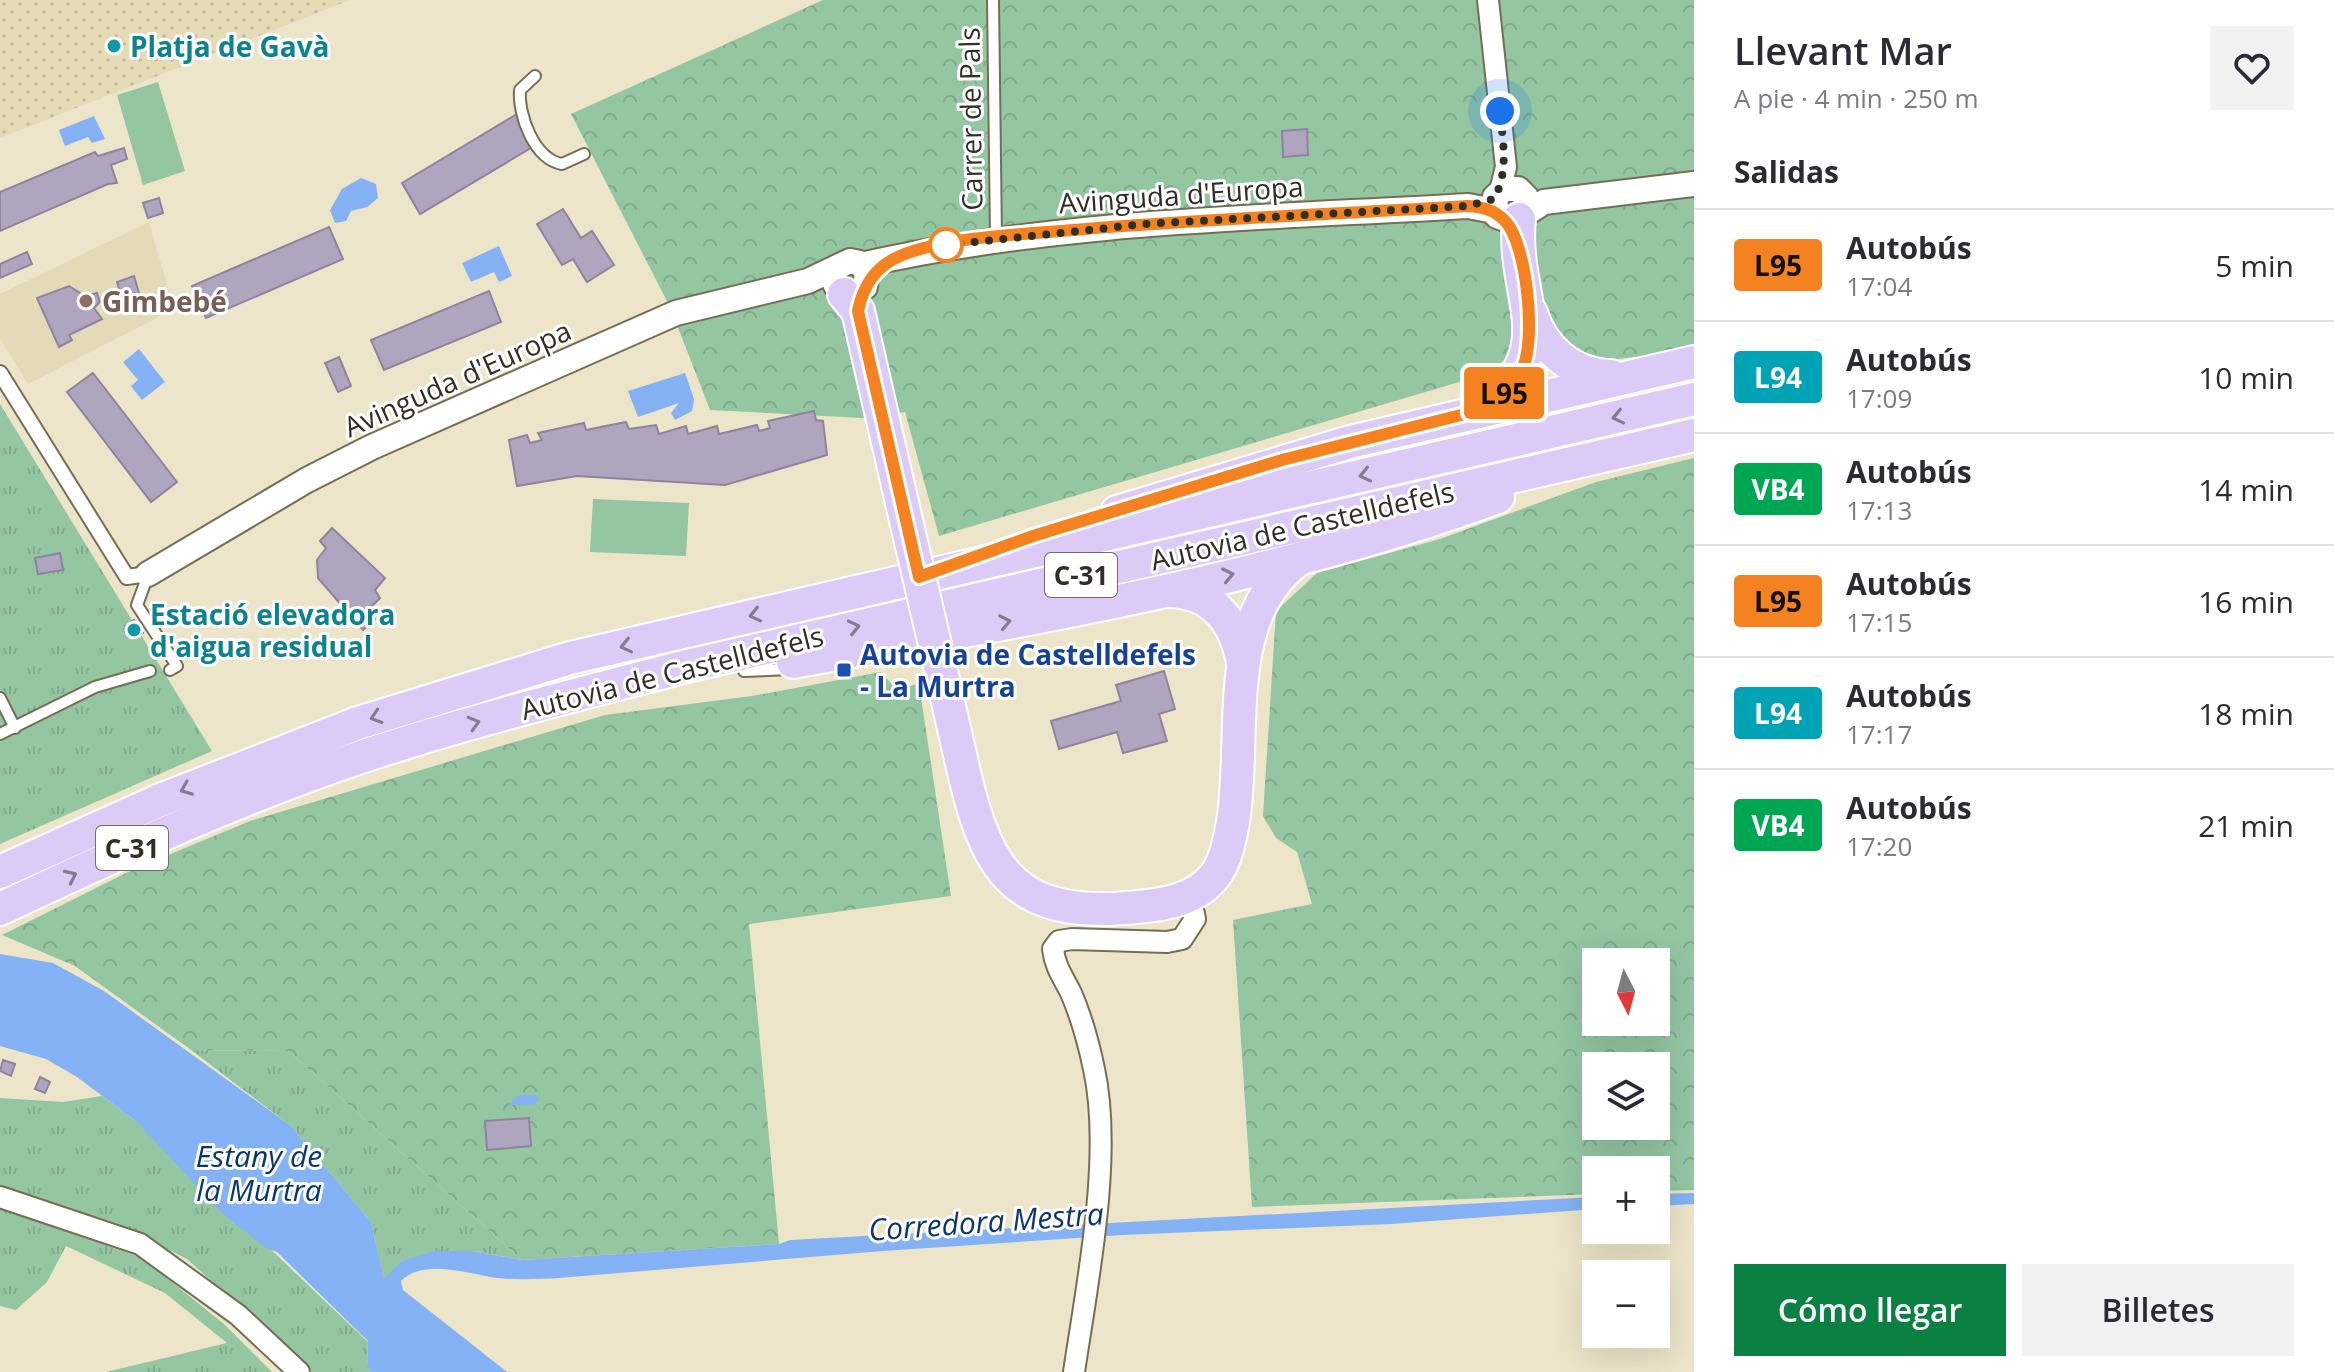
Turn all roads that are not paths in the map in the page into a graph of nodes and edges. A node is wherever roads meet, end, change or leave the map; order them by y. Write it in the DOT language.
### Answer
graph roads {
  1 [pos="993,0"];
  2 [pos="1488,0"];
  3 [pos="535,76"];
  4 [pos="584,154"];
  5 [pos="1694,184"];
  6 [pos="1510,205"];
  7 [pos="996,238"];
  8 [pos="852,285"];
  9 [pos="1527,301"];
  10 [pos="1694,362"];
  11 [pos="0,373"];
  12 [pos="1634,374"];
  13 [pos="1694,399"];
  14 [pos="1485,409"];
  15 [pos="1694,435"];
  16 [pos="1630,449"];
  17 [pos="1298,560"];
  18 [pos="940,572"];
  19 [pos="148,574"];
  20 [pos="1152,591"];
  21 [pos="170,670"];
  22 [pos="1244,670"];
  23 [pos="150,671"];
  24 [pos="0,698"];
  25 [pos="534,706"];
  26 [pos="15,728"];
  27 [pos="0,734"];
  28 [pos="70,839"];
  29 [pos="0,854"];
  30 [pos="0,872"];
  31 [pos="1190,895"];
  32 [pos="0,909"];
  33 [pos="0,1197"];
  34 [pos="299,1372"];
  35 [pos="1074,1372"];
  1 -- 7 [label="lane, Carrer de Pals"];
  2 -- 6 [label="street"];
  3 -- 4 [label="lane"];
  5 -- 6 [label="street, Avinguda d'Europa"];
  6 -- 7 [label="street, Avinguda d'Europa"];
  6 -- 9 [label="highway"];
  7 -- 8 [label="street, Avinguda d'Europa"];
  8 -- 19 [label="street, Avinguda d'Europa"];
  8 -- 31 [label="highway, bridge"];
  9 -- 12 [label="highway"];
  9 -- 14 [label="highway"];
  10 -- 12 [label="highway"];
  11 -- 19 [label="street"];
  12 -- 14 [label="highway"];
  13 -- 18 [label="highway, Autovia de Castelldefels / C-31, one-way"];
  14 -- 18 [label="highway"];
  15 -- 16 [label="highway, Autovia de Castelldefels / C-31"];
  16 -- 17 [label="highway"];
  25 -- 16 [label="highway, Autovia de Castelldefels / C-31, one-way"];
  20 -- 17 [label="highway, one-way"];
  17 -- 22 [label="highway"];
  18 -- 28 [label="highway, Autovia de Castelldefels / C-31, one-way"];
  19 -- 21 [label="lane"];
  20 -- 22 [label="highway"];
  25 -- 20 [label="highway, one-way"];
  22 -- 31 [label="highway"];
  23 -- 26 [label="lane"];
  24 -- 26 [label="lane"];
  32 -- 25 [label="highway, Autovia de Castelldefels / C-31, one-way"];
  26 -- 27 [label="lane"];
  28 -- 29 [label="highway"];
  28 -- 30 [label="highway, Autovia de Castelldefels / C-31"];
  31 -- 35 [label="street"];
  33 -- 34 [label="street"];
}
